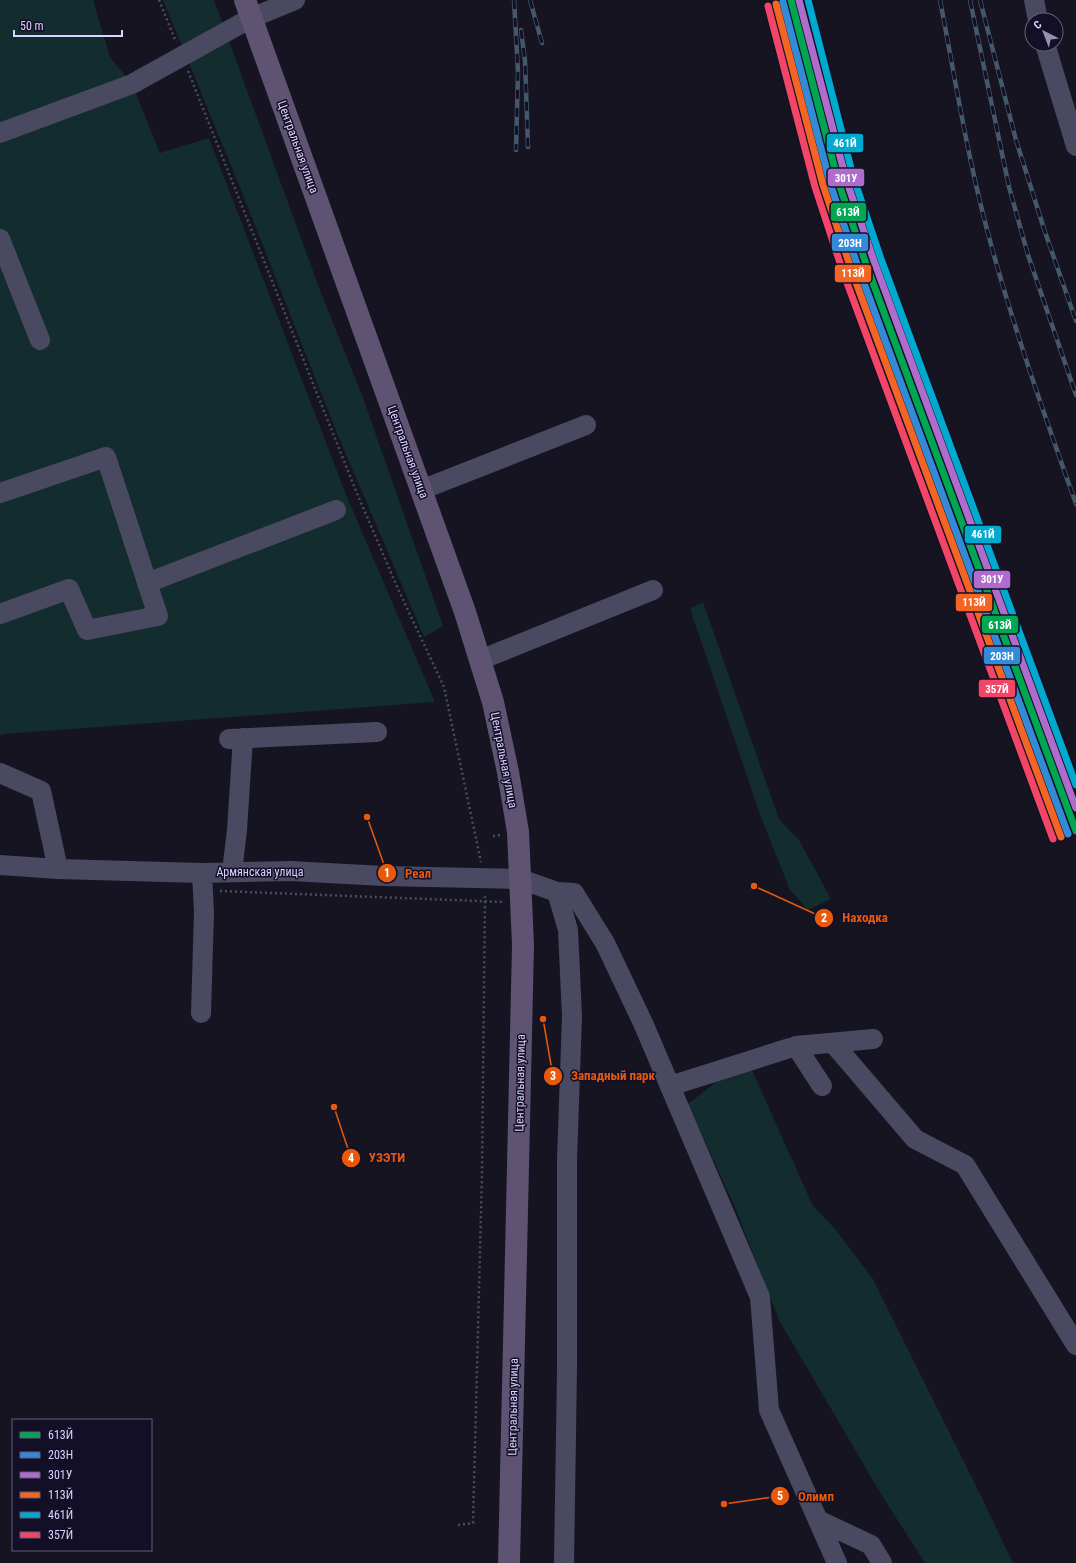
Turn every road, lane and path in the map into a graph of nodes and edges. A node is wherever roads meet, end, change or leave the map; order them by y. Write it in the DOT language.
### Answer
graph roads {
  1 [pos="158,0"];
  2 [pos="295,0"];
  3 [pos="1034,0"];
  4 [pos="248,9"];
  5 [pos="1036,12"];
  6 [pos="1048,52"];
  7 [pos="182,56"];
  8 [pos="0,133"];
  9 [pos="1076,146"];
  10 [pos="0,239"];
  11 [pos="40,340"];
  12 [pos="586,425"];
  13 [pos="421,490"];
  14 [pos="0,493"];
  15 [pos="336,510"];
  16 [pos="147,583"];
  17 [pos="653,590"];
  18 [pos="0,614"];
  19 [pos="480,660"];
  20 [pos="377,732"];
  21 [pos="0,773"];
  22 [pos="0,865"];
  23 [pos="58,869"];
  24 [pos="232,872"];
  25 [pos="483,878"];
  26 [pos="520,879"];
  27 [pos="203,882"];
  28 [pos="557,892"];
  29 [pos="486,902"];
  30 [pos="521,902"];
  31 [pos="201,1013"];
  32 [pos="873,1039"];
  33 [pos="833,1043"];
  34 [pos="796,1046"];
  35 [pos="670,1086"];
  36 [pos="822,1086"];
  37 [pos="1076,1345"];
  38 [pos="818,1520"];
  39 [pos="458,1525"];
  40 [pos="509,1563"];
  41 [pos="564,1563"];
  42 [pos="837,1563"];
  43 [pos="882,1563"];
  1 -- 7 [label="path"];
  2 -- 4 [label="street"];
  3 -- 5 [label="street"];
  4 -- 7 [label="street"];
  4 -- 13 [label="main road, Центральная улица"];
  6 -- 9 [label="street"];
  7 -- 8 [label="street"];
  7 -- 25 [label="path"];
  10 -- 11 [label="street"];
  12 -- 13 [label="street"];
  13 -- 19 [label="main road, Центральная улица"];
  14 -- 16 [label="street"];
  15 -- 16 [label="street"];
  16 -- 18 [label="street"];
  17 -- 19 [label="street"];
  19 -- 26 [label="main road, Центральная улица"];
  20 -- 24 [label="street"];
  21 -- 23 [label="street"];
  22 -- 23 [label="street, Армянская улица"];
  23 -- 27 [label="street, Армянская улица"];
  24 -- 25 [label="street, Армянская улица"];
  24 -- 27 [label="street, Армянская улица"];
  25 -- 26 [label="street, Армянская улица"];
  25 -- 29 [label="path"];
  26 -- 28 [label="street, Армянская улица"];
  26 -- 30 [label="main road, Центральная улица"];
  27 -- 29 [label="path"];
  27 -- 31 [label="street"];
  28 -- 35 [label="street, Армянская улица"];
  28 -- 41 [label="street"];
  29 -- 30 [label="path"];
  29 -- 39 [label="path"];
  30 -- 40 [label="main road, Центральная улица"];
  32 -- 33 [label="street"];
  33 -- 34 [label="street"];
  33 -- 37 [label="street"];
  34 -- 35 [label="street"];
  34 -- 36 [label="street"];
  35 -- 38 [label="street"];
  38 -- 42 [label="street"];
  38 -- 43 [label="street"];
}
